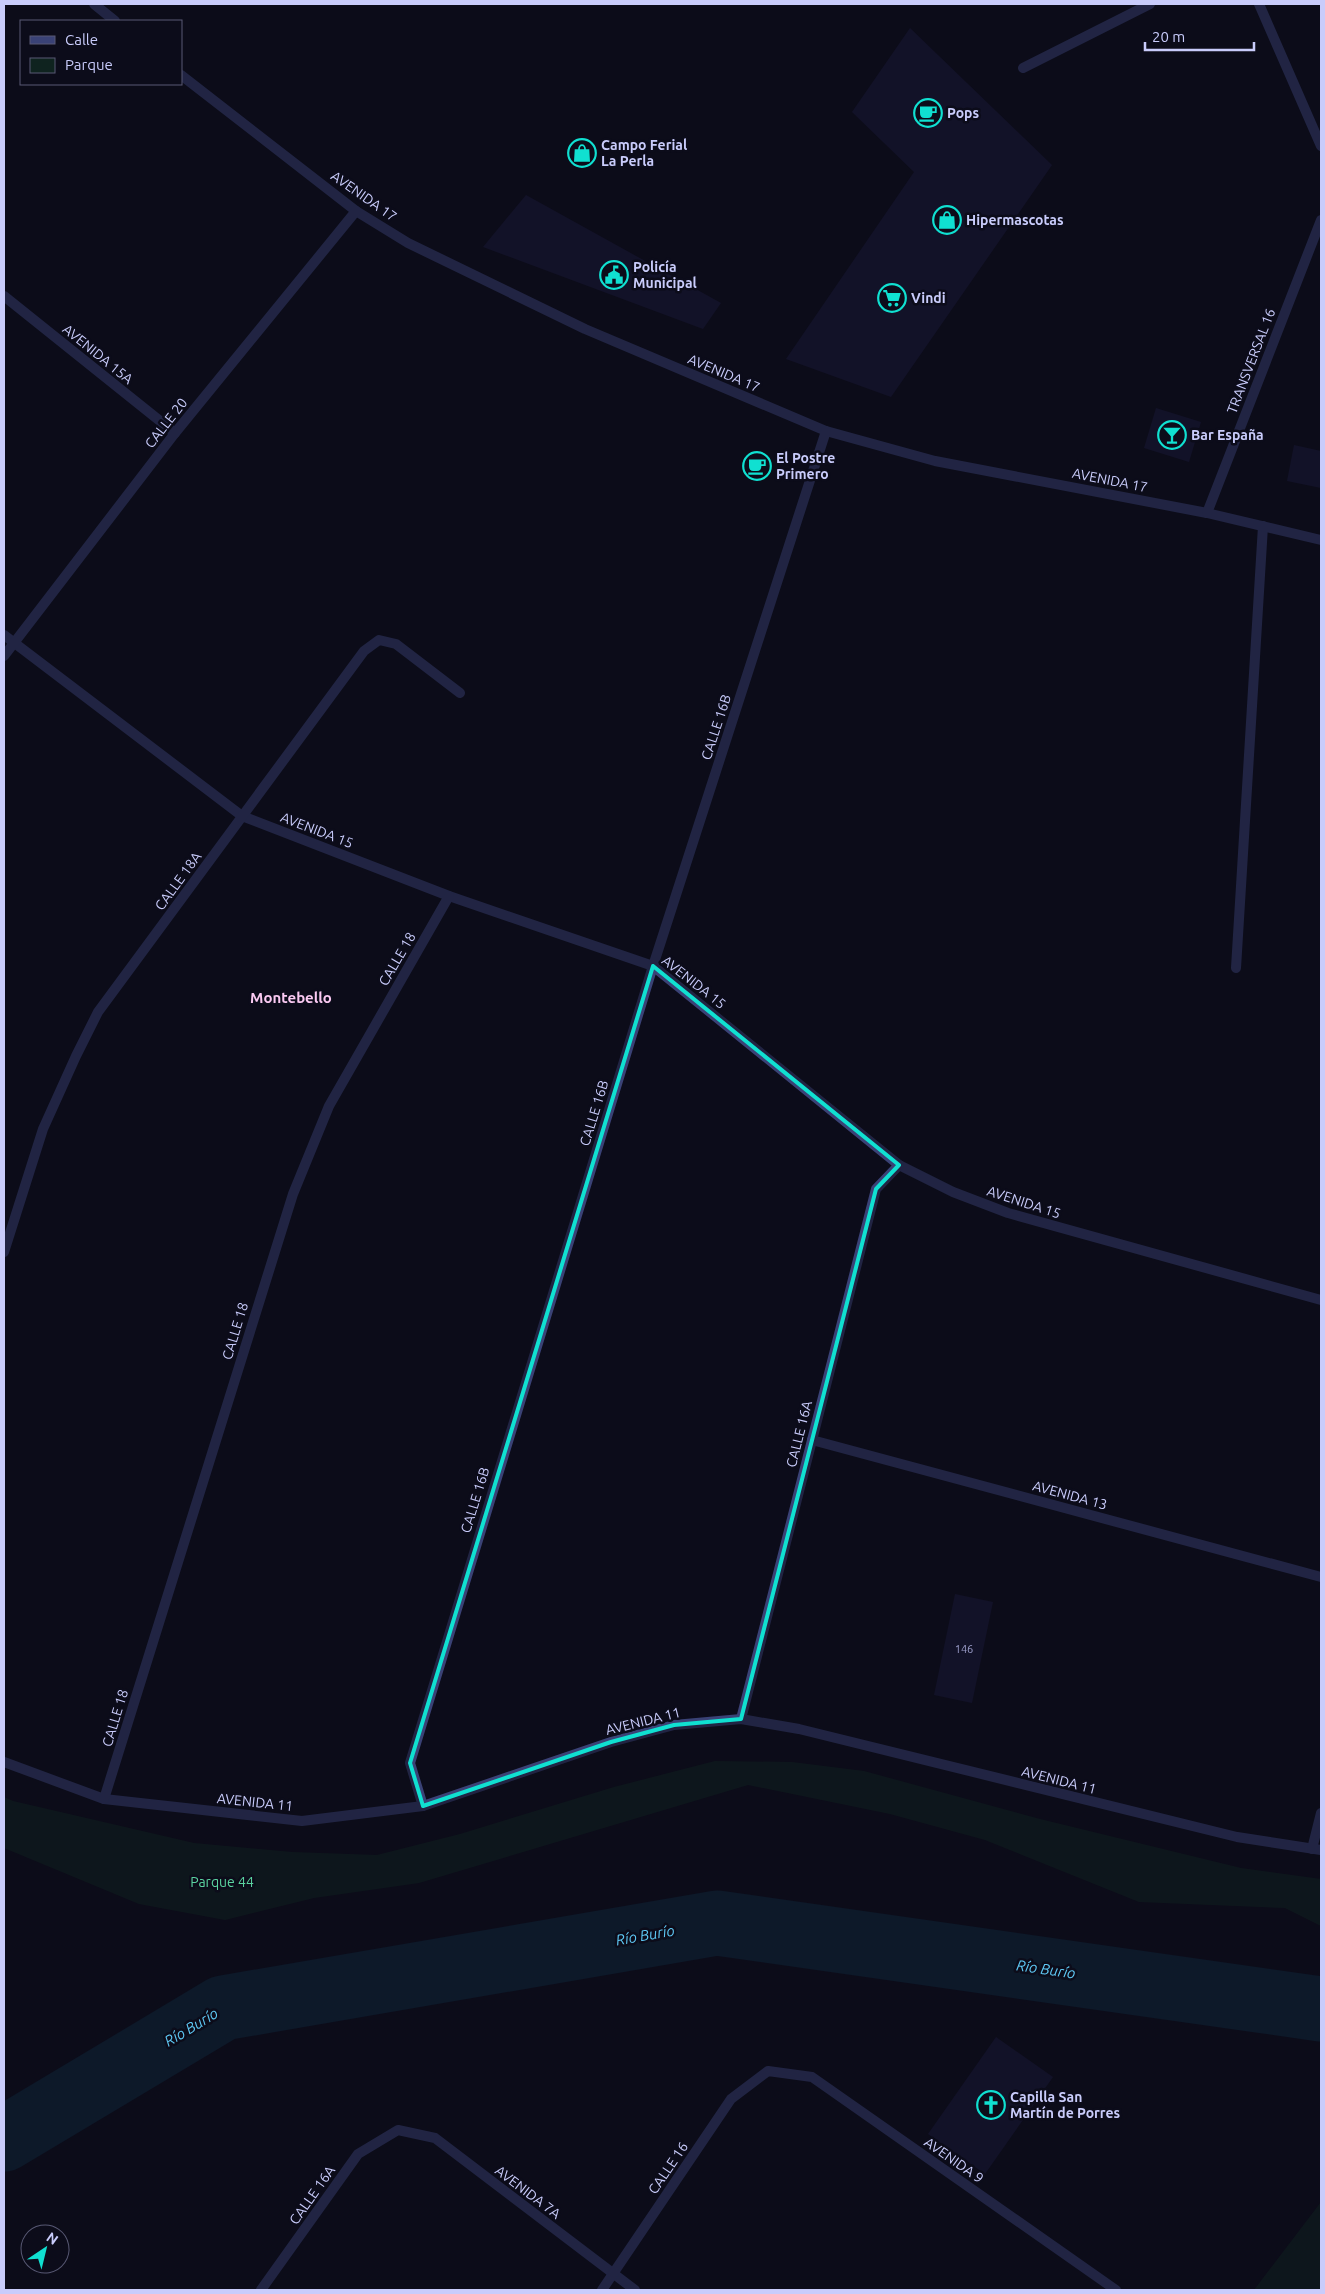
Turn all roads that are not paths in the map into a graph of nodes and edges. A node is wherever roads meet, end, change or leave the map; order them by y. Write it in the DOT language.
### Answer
graph roads {
  1 [pos="94,4"];
  2 [pos="1150,4"];
  3 [pos="1259,4"];
  4 [pos="114,20"];
  5 [pos="1023,68"];
  6 [pos="182,76"];
  7 [pos="1321,146"];
  8 [pos="356,211"];
  9 [pos="1321,220"];
  10 [pos="4,296"];
  11 [pos="826,431"];
  12 [pos="175,433"];
  13 [pos="1207,512"];
  14 [pos="1264,526"];
  15 [pos="1321,540"];
  16 [pos="4,635"];
  17 [pos="14,643"];
  18 [pos="4,656"];
  19 [pos="460,693"];
  20 [pos="242,816"];
  21 [pos="449,896"];
  22 [pos="653,966"];
  23 [pos="1236,968"];
  24 [pos="900,1164"];
  25 [pos="4,1252"];
  26 [pos="1321,1300"];
  27 [pos="812,1440"];
  28 [pos="1321,1577"];
  29 [pos="741,1719"];
  30 [pos="4,1762"];
  31 [pos="104,1799"];
  32 [pos="423,1806"];
  33 [pos="1321,1814"];
  34 [pos="1317,1850"];
  35 [pos="768,2071"];
  36 [pos="398,2130"];
  37 [pos="614,2274"];
  38 [pos="261,2290"];
  39 [pos="602,2290"];
  40 [pos="635,2290"];
  41 [pos="1116,2290"];
  1 -- 4 [label="street"];
  2 -- 5 [label="street"];
  3 -- 7 [label="street"];
  6 -- 8 [label="street, AVENIDA 17"];
  8 -- 11 [label="street, AVENIDA 17"];
  8 -- 12 [label="street, CALLE 20"];
  9 -- 13 [label="street, TRANSVERSAL 16"];
  10 -- 12 [label="street, AVENIDA 15A"];
  11 -- 13 [label="street, AVENIDA 17"];
  11 -- 22 [label="street, CALLE 16B"];
  12 -- 17 [label="street, CALLE 20"];
  13 -- 14 [label="street, AVENIDA 17"];
  14 -- 15 [label="street, AVENIDA 17"];
  14 -- 23 [label="street"];
  16 -- 17 [label="street, AVENIDA 15"];
  17 -- 18 [label="street, CALLE 20"];
  17 -- 20 [label="street, AVENIDA 15"];
  19 -- 20 [label="street, CALLE 18A"];
  20 -- 21 [label="street, AVENIDA 15"];
  20 -- 25 [label="street, CALLE 18A"];
  21 -- 22 [label="street, AVENIDA 15"];
  21 -- 31 [label="street, CALLE 18"];
  22 -- 24 [label="street, AVENIDA 15"];
  22 -- 32 [label="street, CALLE 16B"];
  24 -- 26 [label="street, AVENIDA 15"];
  24 -- 27 [label="street, CALLE 16A"];
  27 -- 28 [label="street, AVENIDA 13"];
  27 -- 29 [label="street, CALLE 16A"];
  29 -- 32 [label="street, AVENIDA 11"];
  29 -- 34 [label="street, AVENIDA 11"];
  30 -- 31 [label="street, AVENIDA 11"];
  31 -- 32 [label="street, AVENIDA 11"];
  33 -- 34 [label="street"];
  35 -- 37 [label="street, CALLE 16"];
  35 -- 41 [label="street, AVENIDA 9"];
  36 -- 37 [label="street, AVENIDA 7A"];
  36 -- 38 [label="street, CALLE 16A"];
  37 -- 39 [label="street, CALLE 16"];
  37 -- 40 [label="street, AVENIDA 7A"];
}
